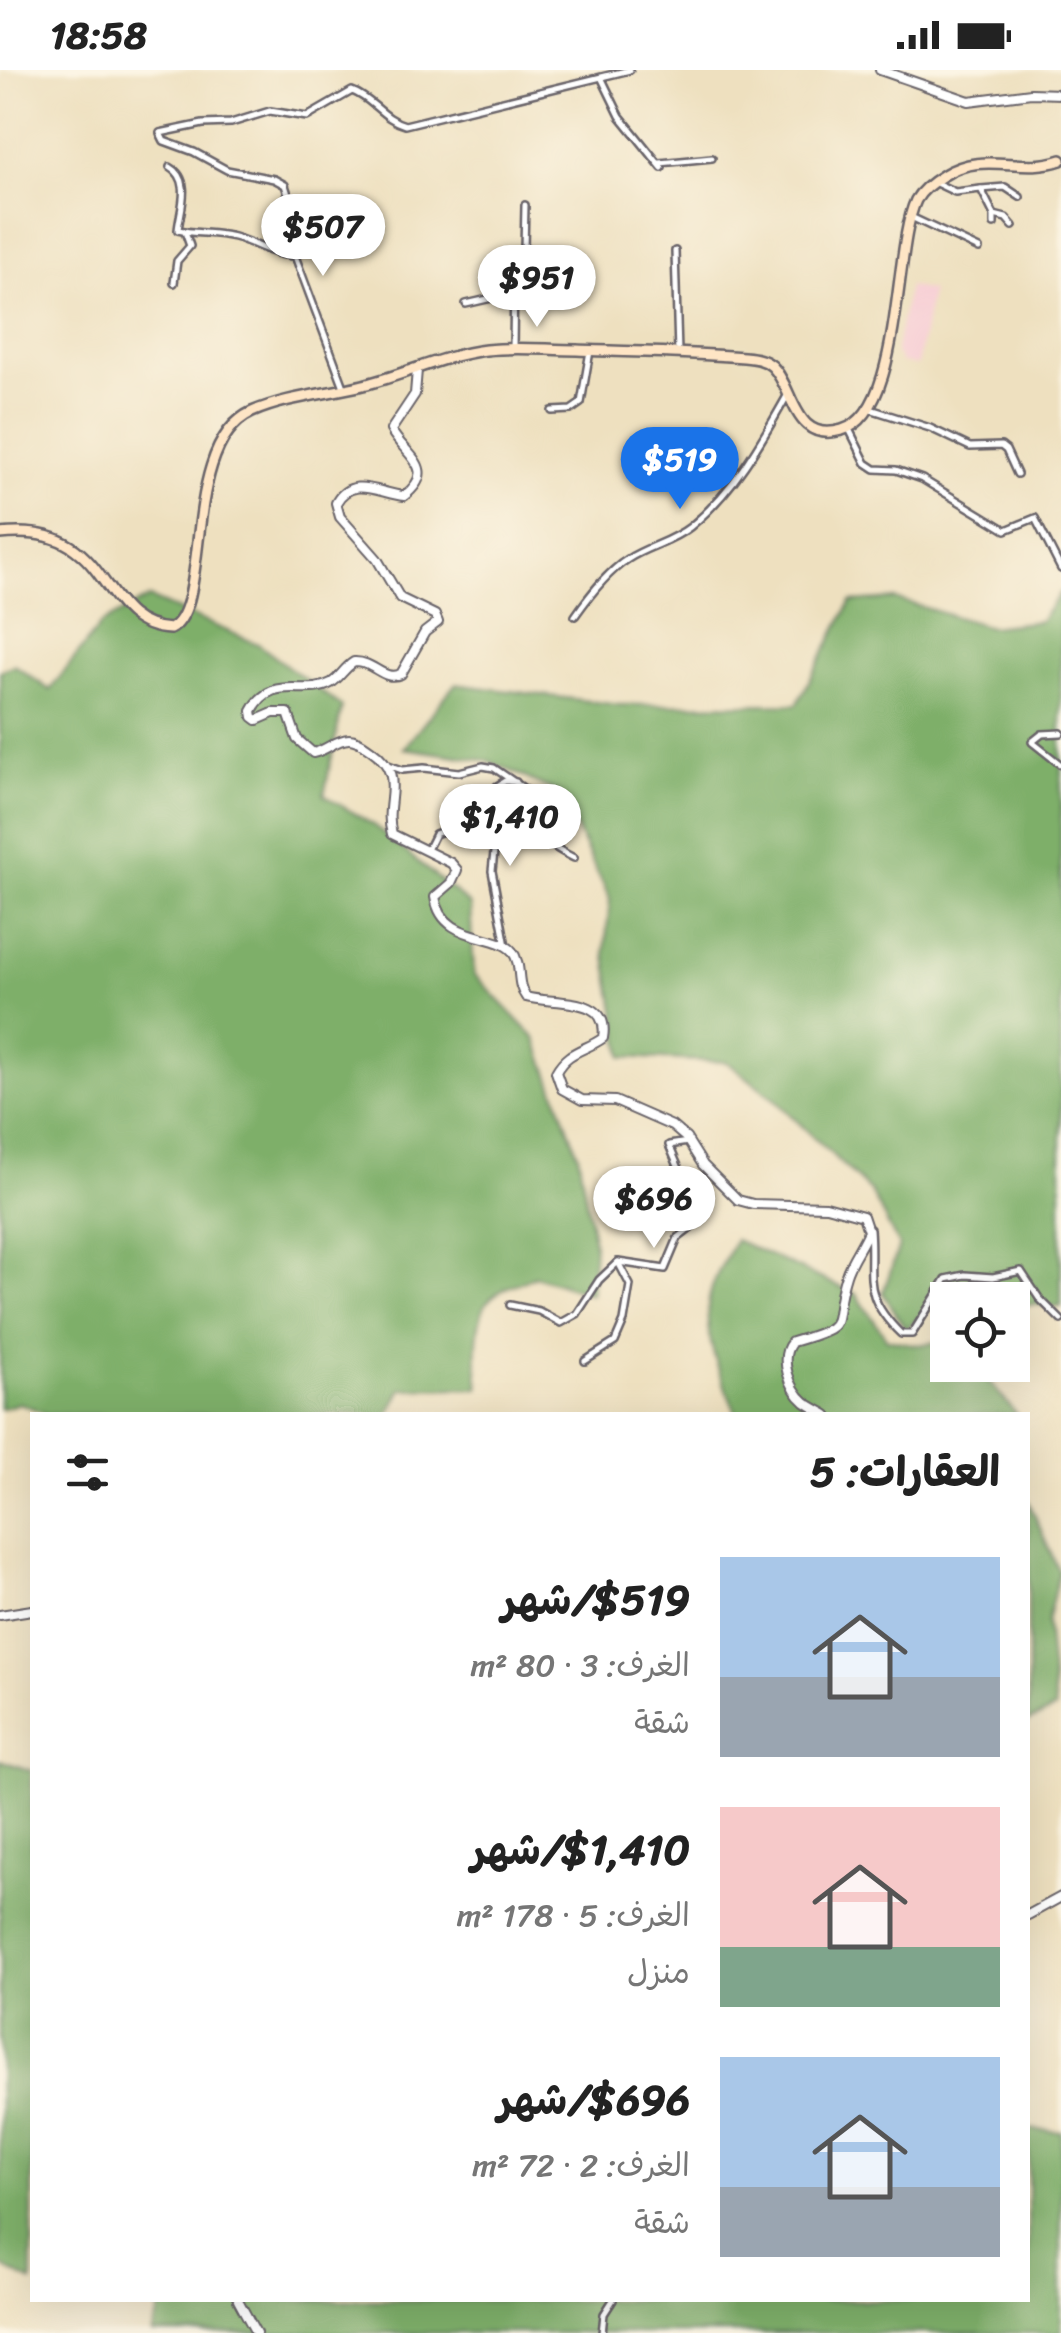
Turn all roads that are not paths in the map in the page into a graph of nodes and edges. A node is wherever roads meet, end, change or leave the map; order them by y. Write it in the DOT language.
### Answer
graph roads {
  1 [pos="630,70"];
  2 [pos="880,70"];
  3 [pos="602,79"];
  4 [pos="1061,94"];
  5 [pos="712,158"];
  6 [pos="1061,160"];
  7 [pos="170,167"];
  8 [pos="934,182"];
  9 [pos="981,190"];
  10 [pos="1020,197"];
  11 [pos="525,205"];
  12 [pos="994,215"];
  13 [pos="911,217"];
  14 [pos="994,224"];
  15 [pos="1013,226"];
  16 [pos="185,232"];
  17 [pos="978,249"];
  18 [pos="675,251"];
  19 [pos="295,256"];
  20 [pos="515,271"];
  21 [pos="566,274"];
  22 [pos="174,283"];
  23 [pos="514,293"];
  24 [pos="466,304"];
  25 [pos="513,349"];
  26 [pos="590,351"];
  27 [pos="678,353"];
  28 [pos="417,370"];
  29 [pos="345,390"];
  30 [pos="787,396"];
  31 [pos="867,408"];
  32 [pos="552,411"];
  33 [pos="849,429"];
  34 [pos="1017,474"];
  35 [pos="0,534"];
  36 [pos="1061,569"];
  37 [pos="576,616"];
  38 [pos="1061,733"];
  39 [pos="1061,764"];
  40 [pos="388,765"];
  41 [pos="519,782"];
  42 [pos="497,786"];
  43 [pos="469,814"];
  44 [pos="554,843"];
  45 [pos="427,850"];
  46 [pos="574,858"];
  47 [pos="506,946"];
  48 [pos="688,1142"];
  49 [pos="867,1222"];
  50 [pos="618,1262"];
  51 [pos="510,1306"];
  52 [pos="1061,1320"];
  53 [pos="585,1361"];
  54 [pos="822,1412"];
  55 [pos="30,1610"];
  56 [pos="0,1615"];
  57 [pos="1061,1897"];
  58 [pos="1030,1914"];
  59 [pos="239,2302"];
  60 [pos="612,2302"];
  61 [pos="256,2333"];
  62 [pos="602,2333"];
  1 -- 3 [label="street"];
  2 -- 4 [label="street"];
  3 -- 5 [label="street"];
  3 -- 19 [label="street"];
  6 -- 8 [label="main road"];
  7 -- 16 [label="street"];
  8 -- 9 [label="street"];
  8 -- 13 [label="main road"];
  9 -- 10 [label="street"];
  9 -- 12 [label="street"];
  11 -- 20 [label="street"];
  12 -- 14 [label="street"];
  12 -- 15 [label="street"];
  13 -- 17 [label="street"];
  13 -- 31 [label="main road"];
  16 -- 19 [label="street"];
  16 -- 22 [label="street"];
  18 -- 27 [label="street"];
  19 -- 29 [label="street"];
  20 -- 21 [label="street"];
  20 -- 23 [label="street"];
  23 -- 24 [label="street"];
  23 -- 25 [label="street"];
  25 -- 26 [label="main road"];
  25 -- 28 [label="main road"];
  26 -- 27 [label="main road"];
  26 -- 32 [label="street"];
  27 -- 30 [label="main road"];
  28 -- 29 [label="main road"];
  28 -- 40 [label="street"];
  29 -- 35 [label="main road"];
  30 -- 33 [label="main road"];
  30 -- 37 [label="street"];
  31 -- 33 [label="main road"];
  31 -- 34 [label="street"];
  33 -- 36 [label="street"];
  38 -- 39 [label="street"];
  40 -- 41 [label="street"];
  40 -- 45 [label="street"];
  41 -- 42 [label="street"];
  41 -- 44 [label="street"];
  43 -- 45 [label="street"];
  44 -- 46 [label="street"];
  44 -- 47 [label="street"];
  45 -- 47 [label="street"];
  47 -- 48 [label="street"];
  48 -- 49 [label="street"];
  48 -- 50 [label="street"];
  49 -- 52 [label="street"];
  49 -- 54 [label="street"];
  50 -- 51 [label="street"];
  50 -- 53 [label="street"];
  55 -- 56 [label="street"];
  57 -- 58 [label="street"];
  59 -- 61 [label="street"];
  60 -- 62 [label="street"];
}
